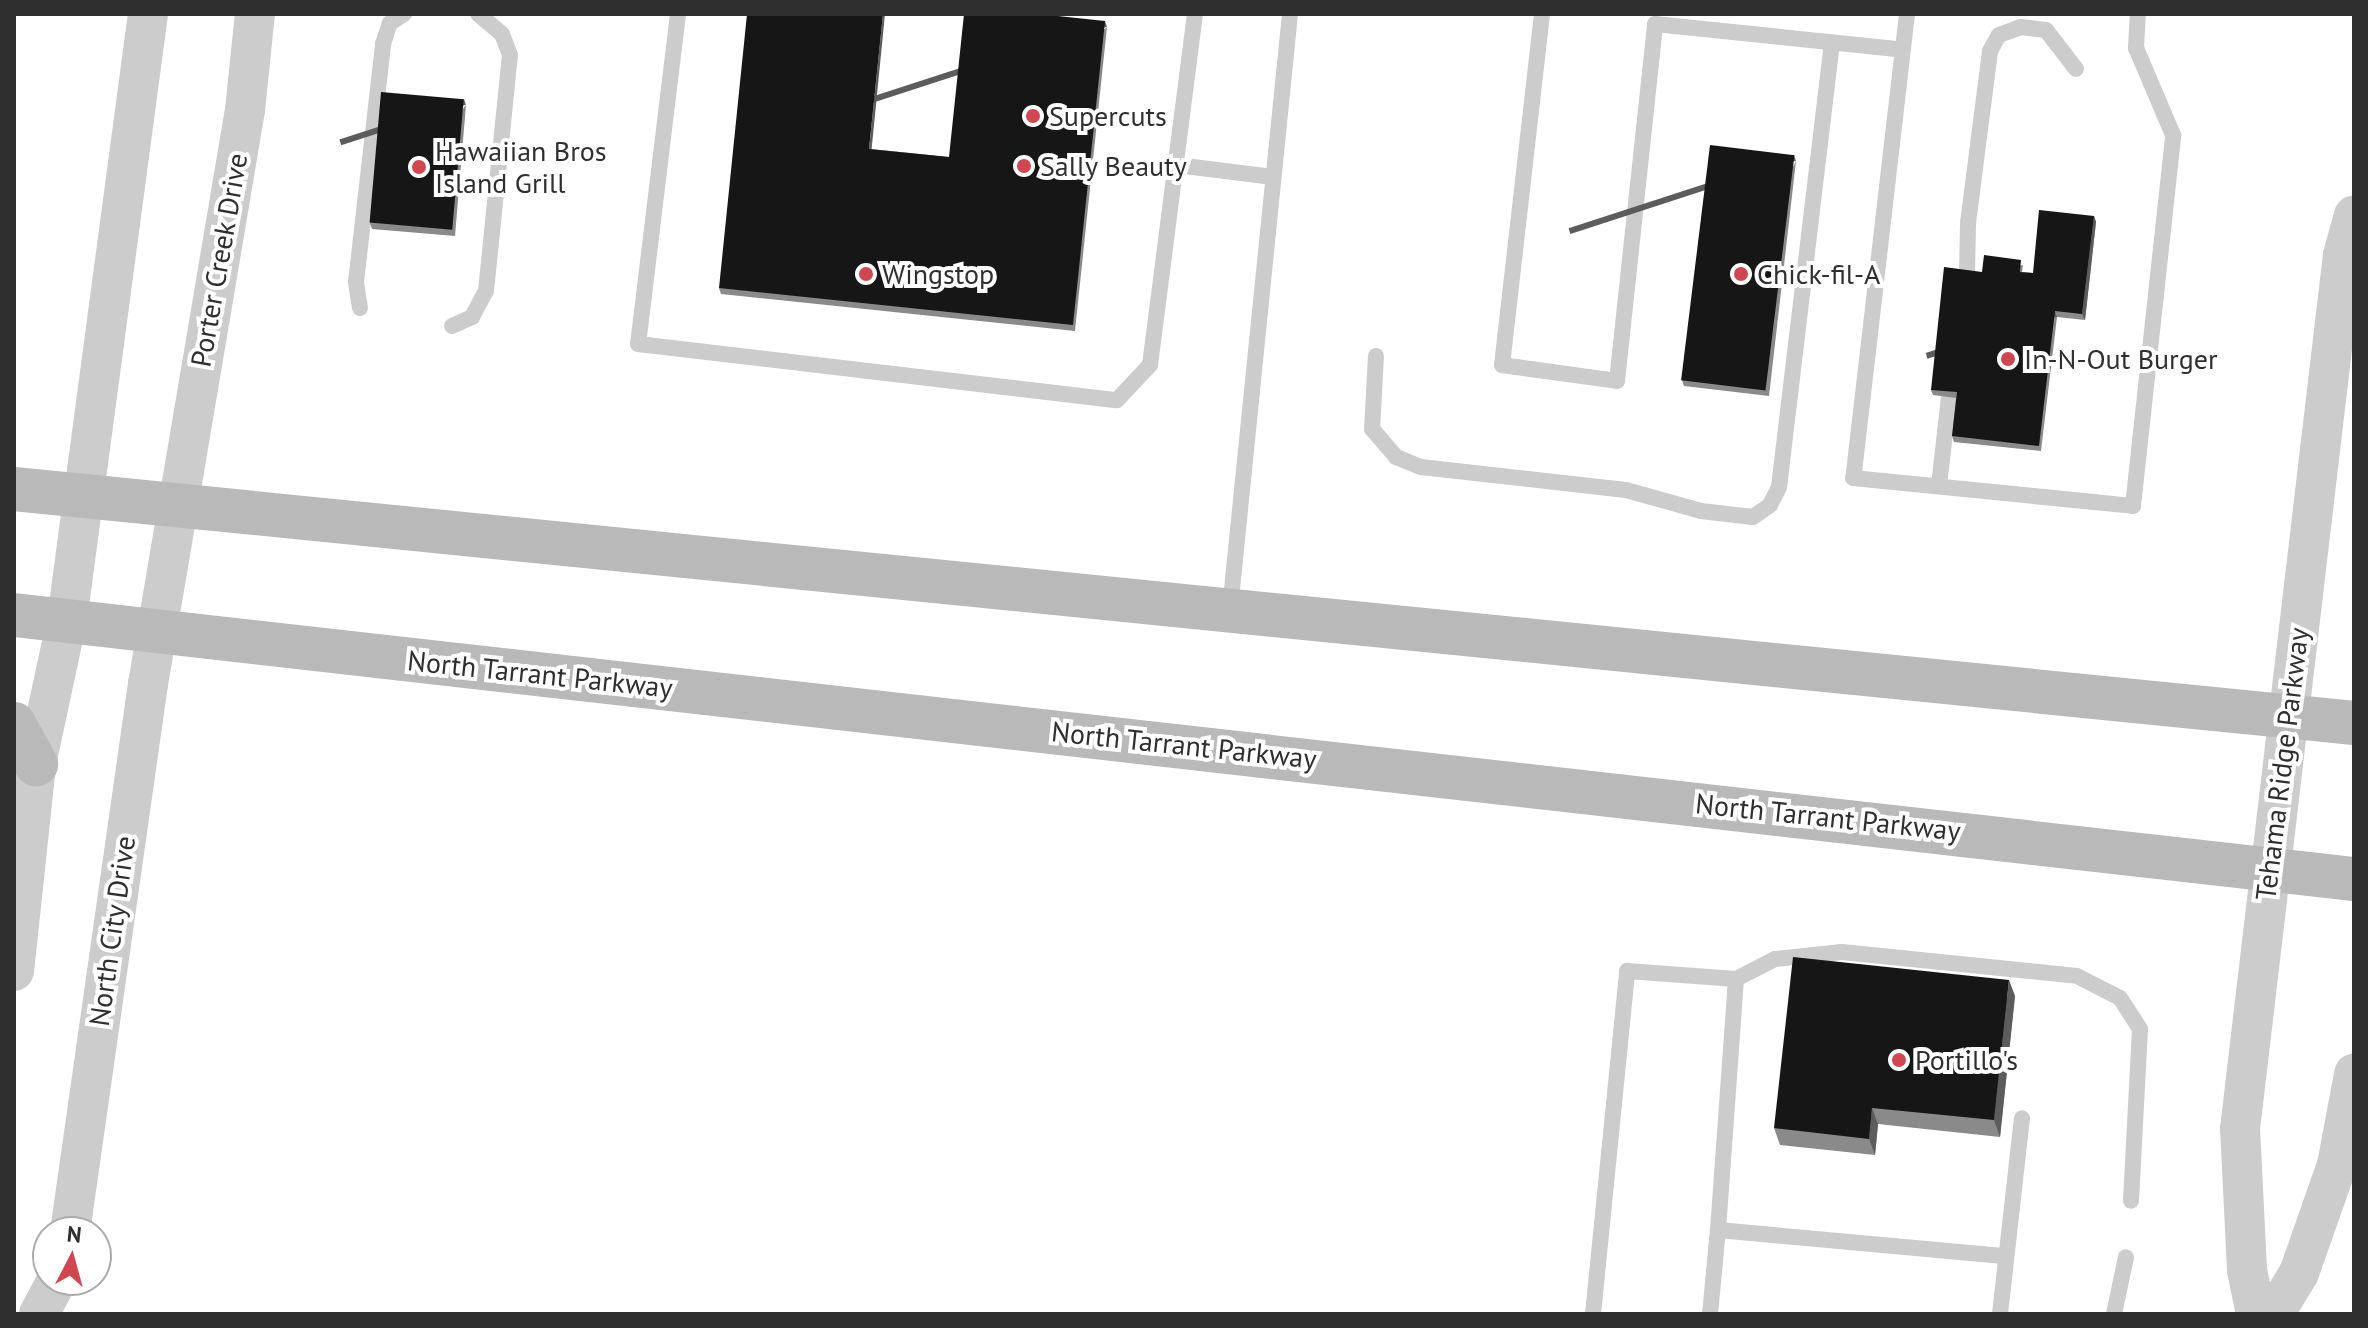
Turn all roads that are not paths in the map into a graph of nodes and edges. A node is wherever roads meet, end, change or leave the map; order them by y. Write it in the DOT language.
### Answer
graph roads {
  1 [pos="148,14"];
  2 [pos="255,14"];
  3 [pos="404,14"];
  4 [pos="478,14"];
  5 [pos="678,14"];
  6 [pos="1195,14"];
  7 [pos="1290,14"];
  8 [pos="1542,14"];
  9 [pos="1907,14"];
  10 [pos="2138,14"];
  11 [pos="1832,42"];
  12 [pos="1899,49"];
  13 [pos="2076,69"];
  14 [pos="1177,165"];
  15 [pos="1273,177"];
  16 [pos="2354,215"];
  17 [pos="1967,276"];
  18 [pos="360,308"];
  19 [pos="452,326"];
  20 [pos="1376,356"];
  21 [pos="1949,397"];
  22 [pos="1939,486"];
  23 [pos="14,489"];
  24 [pos="82,496"];
  25 [pos="176,504"];
  26 [pos="1229,613"];
  27 [pos="14,615"];
  28 [pos="67,620"];
  29 [pos="156,631"];
  30 [pos="2287,717"];
  31 [pos="2354,723"];
  32 [pos="14,724"];
  33 [pos="36,764"];
  34 [pos="2269,869"];
  35 [pos="2354,879"];
  36 [pos="14,971"];
  37 [pos="1736,979"];
  38 [pos="2354,1074"];
  39 [pos="2022,1118"];
  40 [pos="2131,1201"];
  41 [pos="72,1216"];
  42 [pos="1718,1230"];
  43 [pos="2006,1256"];
  44 [pos="2126,1257"];
  45 [pos="49,1296"];
  46 [pos="14,1302"];
  47 [pos="19,1314"];
  48 [pos="39,1314"];
  49 [pos="1593,1314"];
  50 [pos="1710,1314"];
  51 [pos="2000,1314"];
  52 [pos="2114,1314"];
  53 [pos="2256,1314"];
  54 [pos="2274,1314"];
  1 -- 24 [label="street"];
  2 -- 25 [label="street, Porter Creek Drive"];
  3 -- 18 [label="lane"];
  4 -- 19 [label="lane"];
  5 -- 14 [label="lane"];
  6 -- 14 [label="lane"];
  7 -- 15 [label="lane"];
  8 -- 11 [label="lane"];
  9 -- 12 [label="lane"];
  10 -- 22 [label="lane"];
  11 -- 12 [label="lane"];
  11 -- 20 [label="lane"];
  12 -- 22 [label="lane"];
  13 -- 17 [label="lane"];
  14 -- 15 [label="lane"];
  15 -- 26 [label="lane"];
  16 -- 30 [label="street, Tehama Ridge Parkway"];
  21 -- 22 [label="lane"];
  23 -- 24 [label="main road"];
  24 -- 25 [label="main road"];
  24 -- 28 [label="street"];
  25 -- 26 [label="main road"];
  25 -- 29 [label="street, Porter Creek Drive"];
  26 -- 30 [label="main road"];
  27 -- 28 [label="main road, North Tarrant Parkway"];
  28 -- 29 [label="main road, North Tarrant Parkway"];
  28 -- 33 [label="street"];
  29 -- 34 [label="main road, North Tarrant Parkway"];
  29 -- 41 [label="street, North City Drive"];
  30 -- 31 [label="main road"];
  30 -- 34 [label="street, Tehama Ridge Parkway"];
  32 -- 33 [label="main road"];
  33 -- 36 [label="street"];
  34 -- 35 [label="main road, North Tarrant Parkway"];
  34 -- 53 [label="street, Tehama Ridge Parkway"];
  37 -- 40 [label="lane"];
  37 -- 42 [label="lane"];
  37 -- 49 [label="lane"];
  38 -- 54 [label="street"];
  39 -- 43 [label="lane"];
  42 -- 43 [label="lane"];
  42 -- 50 [label="lane"];
  43 -- 51 [label="lane"];
  44 -- 52 [label="lane"];
  45 -- 48 [label="street"];
  46 -- 47 [label="street"];
}
